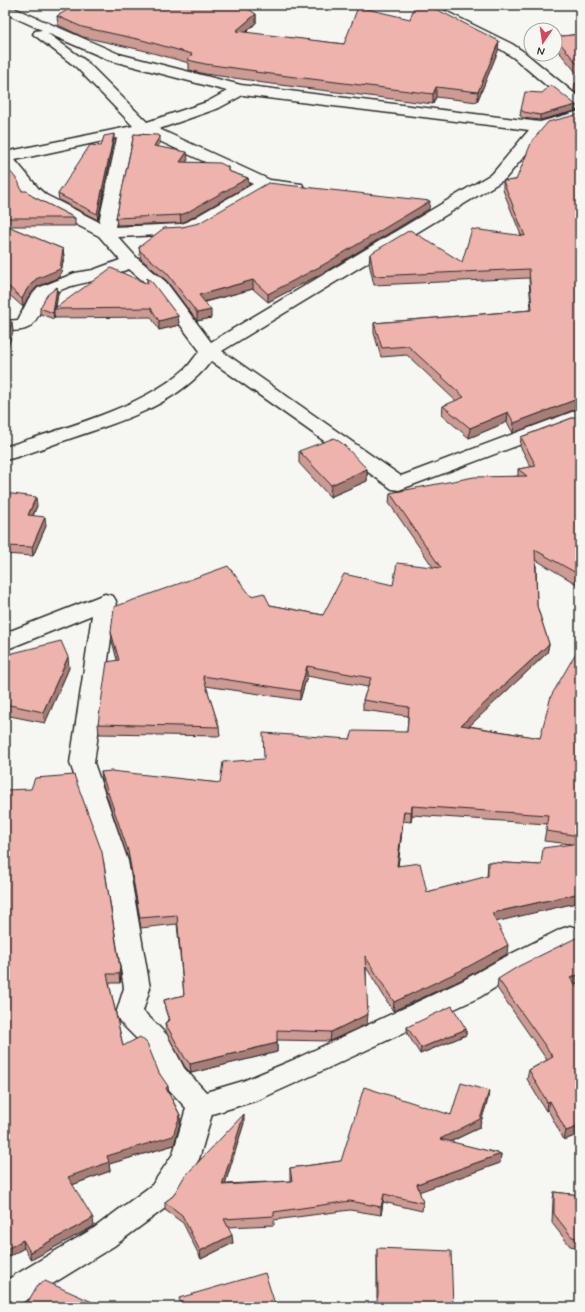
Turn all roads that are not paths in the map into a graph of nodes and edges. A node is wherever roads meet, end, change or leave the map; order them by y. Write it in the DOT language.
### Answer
graph roads {
  1 [pos="422,5"];
  2 [pos="9,10"];
  3 [pos="241,90"];
  4 [pos="580,106"];
  5 [pos="580,116"];
  6 [pos="540,127"];
  7 [pos="144,128"];
  8 [pos="127,131"];
  9 [pos="5,158"];
  10 [pos="266,184"];
  11 [pos="312,189"];
  12 [pos="427,202"];
  13 [pos="450,205"];
  14 [pos="105,232"];
  15 [pos="131,262"];
  16 [pos="5,326"];
  17 [pos="209,351"];
  18 [pos="580,415"];
  19 [pos="5,454"];
  20 [pos="5,642"];
  21 [pos="570,936"];
  22 [pos="201,1105"];
  23 [pos="5,1297"];
  1 -- 4 [label="street"];
  2 -- 3 [label="street"];
  2 -- 7 [label="street"];
  3 -- 6 [label="street"];
  3 -- 7 [label="street"];
  5 -- 6 [label="street"];
  6 -- 13 [label="street"];
  7 -- 8 [label="street"];
  7 -- 10 [label="street"];
  8 -- 9 [label="street"];
  8 -- 14 [label="street"];
  9 -- 14 [label="street"];
  10 -- 11 [label="street"];
  10 -- 14 [label="street"];
  12 -- 13 [label="street"];
  13 -- 17 [label="street"];
  14 -- 15 [label="street"];
  15 -- 16 [label="street"];
  15 -- 17 [label="street"];
  17 -- 18 [label="street"];
  17 -- 19 [label="street"];
  20 -- 22 [label="street"];
  21 -- 22 [label="street"];
  22 -- 23 [label="street"];
}
